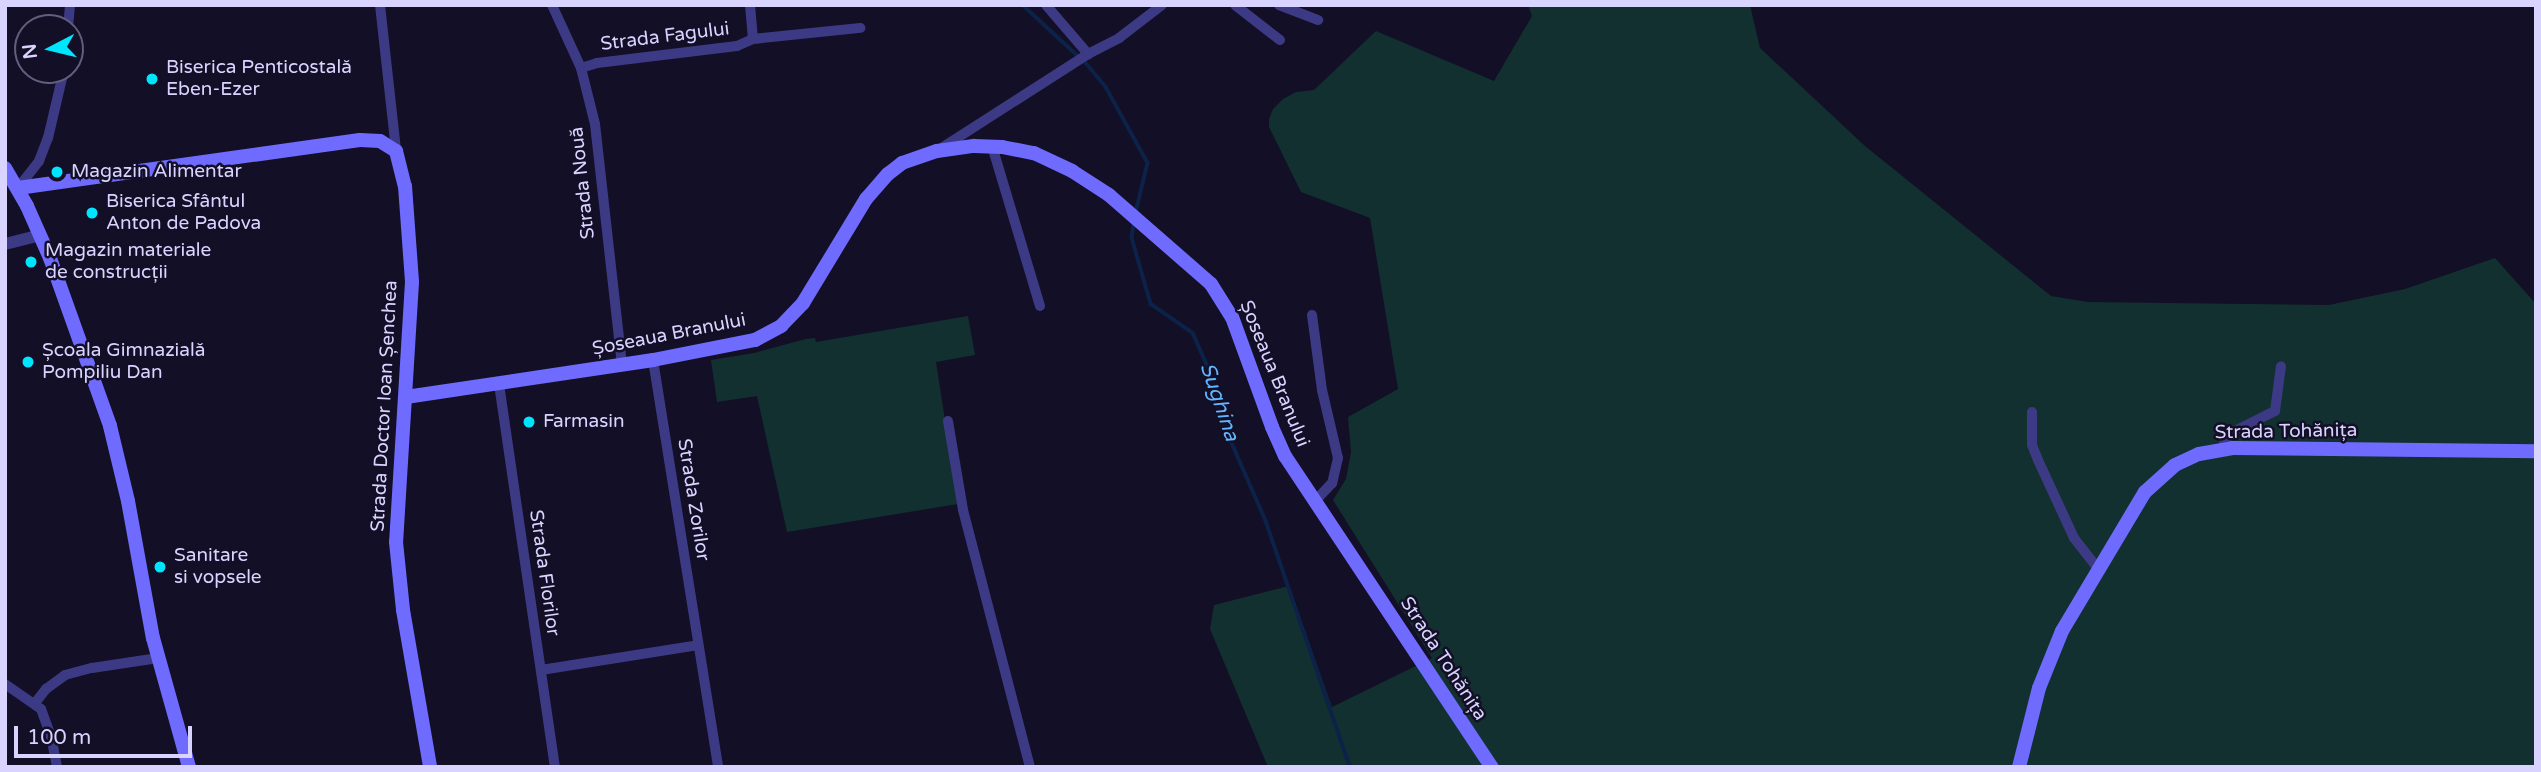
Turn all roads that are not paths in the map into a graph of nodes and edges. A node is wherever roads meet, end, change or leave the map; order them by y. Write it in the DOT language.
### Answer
graph roads {
  1 [pos="380,5"];
  2 [pos="552,5"];
  3 [pos="750,5"];
  4 [pos="1046,5"];
  5 [pos="1162,5"];
  6 [pos="1236,5"];
  7 [pos="1279,5"];
  8 [pos="1318,20"];
  9 [pos="860,28"];
  10 [pos="753,39"];
  11 [pos="1280,40"];
  12 [pos="1088,54"];
  13 [pos="581,68"];
  14 [pos="61,84"];
  15 [pos="992,146"];
  16 [pos="396,151"];
  17 [pos="937,151"];
  18 [pos="5,168"];
  19 [pos="18,188"];
  20 [pos="40,235"];
  21 [pos="5,244"];
  22 [pos="1040,306"];
  23 [pos="1312,315"];
  24 [pos="653,360"];
  25 [pos="622,365"];
  26 [pos="2281,366"];
  27 [pos="499,384"];
  28 [pos="406,397"];
  29 [pos="2032,412"];
  30 [pos="948,421"];
  31 [pos="2221,449"];
  32 [pos="2536,451"];
  33 [pos="1315,501"];
  34 [pos="2098,569"];
  35 [pos="1362,571"];
  36 [pos="698,645"];
  37 [pos="158,658"];
  38 [pos="541,670"];
  39 [pos="5,684"];
  40 [pos="35,703"];
  41 [pos="57,767"];
  42 [pos="189,767"];
  43 [pos="430,767"];
  44 [pos="555,767"];
  45 [pos="718,767"];
  46 [pos="1030,767"];
  47 [pos="1492,767"];
  48 [pos="2019,767"];
  1 -- 16 [label="street, Strada Doctor Ioan Șenchea"];
  2 -- 13 [label="street, Strada Nouă"];
  3 -- 10 [label="street, Strada Fagului"];
  4 -- 12 [label="street"];
  5 -- 12 [label="street, Șoseaua Branului"];
  6 -- 11 [label="street"];
  7 -- 8 [label="street"];
  9 -- 10 [label="street, Strada Fagului"];
  10 -- 13 [label="street, Strada Fagului"];
  12 -- 17 [label="street, Șoseaua Branului"];
  13 -- 25 [label="street, Strada Nouă"];
  14 -- 19 [label="street"];
  15 -- 17 [label="main road, Șoseaua Branului"];
  15 -- 22 [label="street"];
  15 -- 33 [label="main road, Șoseaua Branului"];
  16 -- 19 [label="main road"];
  16 -- 28 [label="main road, Strada Doctor Ioan Șenchea"];
  17 -- 24 [label="main road, Șoseaua Branului"];
  18 -- 19 [label="main road"];
  19 -- 20 [label="main road"];
  20 -- 21 [label="street"];
  20 -- 37 [label="main road"];
  23 -- 33 [label="street"];
  24 -- 25 [label="main road, Șoseaua Branului"];
  24 -- 36 [label="street, Strada Zorilor"];
  25 -- 27 [label="main road, Șoseaua Branului"];
  26 -- 31 [label="street"];
  27 -- 28 [label="main road, Șoseaua Branului"];
  27 -- 38 [label="street, Strada Florilor"];
  28 -- 43 [label="main road, Strada Doctor Ioan Șenchea"];
  29 -- 34 [label="street"];
  30 -- 46 [label="street"];
  31 -- 32 [label="main road, Strada Tohănița"];
  31 -- 34 [label="main road, Strada Tohănița"];
  33 -- 35 [label="main road, Șoseaua Branului"];
  34 -- 48 [label="main road, Strada Tohănița"];
  35 -- 47 [label="main road, Strada Tohănița"];
  36 -- 38 [label="street"];
  36 -- 45 [label="street, Strada Zorilor"];
  37 -- 40 [label="street"];
  37 -- 42 [label="main road"];
  38 -- 44 [label="street, Strada Florilor"];
  39 -- 40 [label="street"];
  40 -- 41 [label="street"];
}
